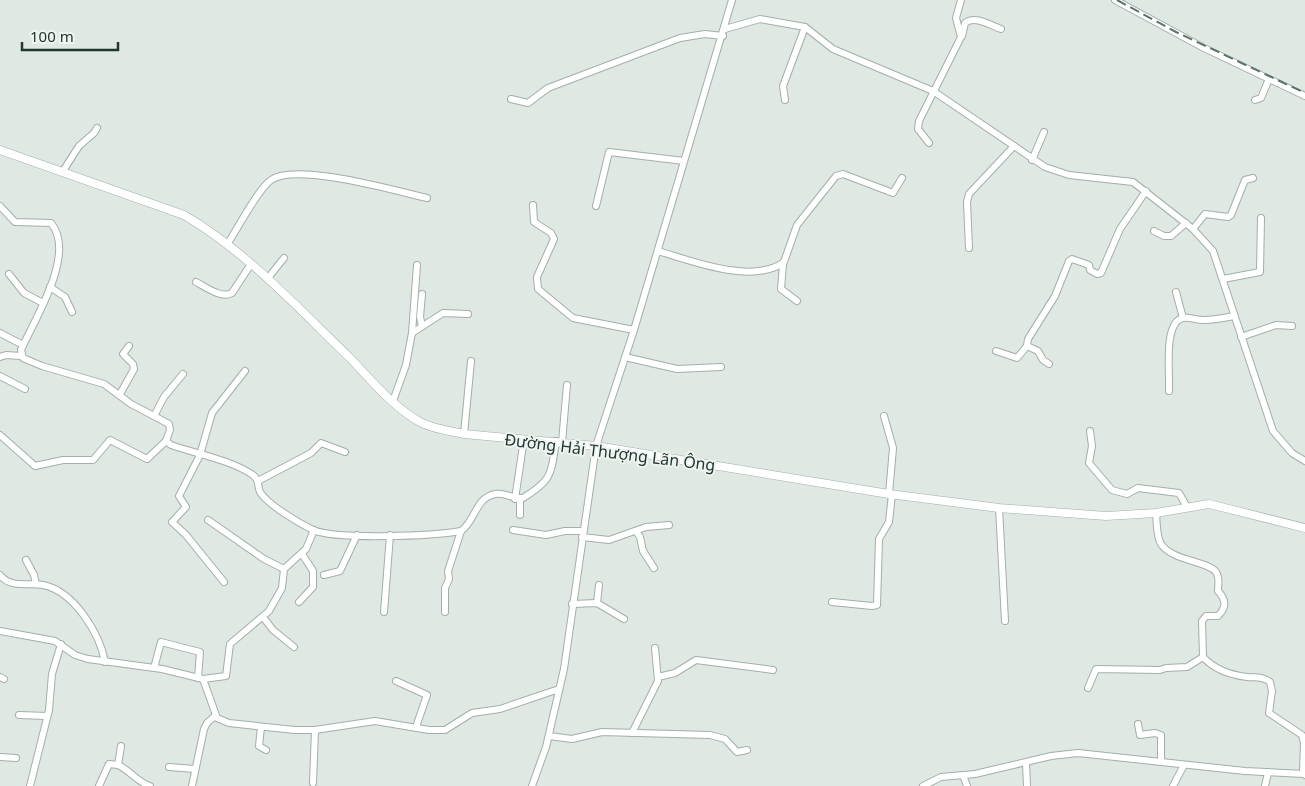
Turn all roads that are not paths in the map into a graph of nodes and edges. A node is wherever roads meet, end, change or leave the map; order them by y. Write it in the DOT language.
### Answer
graph roads {
  1 [pos="732,0"];
  2 [pos="961,0"];
  3 [pos="1115,0"];
  4 [pos="805,27"];
  5 [pos="725,29"];
  6 [pos="1001,29"];
  7 [pos="723,36"];
  8 [pos="961,37"];
  9 [pos="1269,79"];
  10 [pos="933,91"];
  11 [pos="1305,96"];
  12 [pos="511,99"];
  13 [pos="785,100"];
  14 [pos="1255,100"];
  15 [pos="97,128"];
  16 [pos="1044,132"];
  17 [pos="929,143"];
  18 [pos="1014,146"];
  19 [pos="0,150"];
  20 [pos="1032,160"];
  21 [pos="684,161"];
  22 [pos="63,171"];
  23 [pos="902,178"];
  24 [pos="1253,178"];
  25 [pos="1146,191"];
  26 [pos="427,198"];
  27 [pos="0,206"];
  28 [pos="532,206"];
  29 [pos="596,206"];
  30 [pos="1261,218"];
  31 [pos="1186,223"];
  32 [pos="1194,229"];
  33 [pos="1154,231"];
  34 [pos="228,243"];
  35 [pos="969,248"];
  36 [pos="658,252"];
  37 [pos="284,258"];
  38 [pos="251,264"];
  39 [pos="782,264"];
  40 [pos="417,265"];
  41 [pos="9,274"];
  42 [pos="268,278"];
  43 [pos="1223,279"];
  44 [pos="196,282"];
  45 [pos="50,287"];
  46 [pos="1176,292"];
  47 [pos="422,294"];
  48 [pos="797,301"];
  49 [pos="43,303"];
  50 [pos="72,312"];
  51 [pos="468,314"];
  52 [pos="1234,316"];
  53 [pos="1183,318"];
  54 [pos="422,326"];
  55 [pos="1292,326"];
  56 [pos="634,330"];
  57 [pos="0,333"];
  58 [pos="412,333"];
  59 [pos="1241,337"];
  60 [pos="23,345"];
  61 [pos="128,346"];
  62 [pos="1027,346"];
  63 [pos="996,351"];
  64 [pos="21,356"];
  65 [pos="0,357"];
  66 [pos="625,357"];
  67 [pos="471,361"];
  68 [pos="1048,364"];
  69 [pos="721,368"];
  70 [pos="245,371"];
  71 [pos="183,374"];
  72 [pos="0,376"];
  73 [pos="567,385"];
  74 [pos="26,389"];
  75 [pos="1170,391"];
  76 [pos="120,394"];
  77 [pos="393,401"];
  78 [pos="154,416"];
  79 [pos="884,416"];
  80 [pos="1090,431"];
  81 [pos="464,434"];
  82 [pos="0,435"];
  83 [pos="524,439"];
  84 [pos="166,440"];
  85 [pos="559,442"];
  86 [pos="596,446"];
  87 [pos="345,452"];
  88 [pos="200,455"];
  89 [pos="1305,461"];
  90 [pos="258,481"];
  91 [pos="890,494"];
  92 [pos="518,499"];
  93 [pos="1187,507"];
  94 [pos="1000,508"];
  95 [pos="1156,513"];
  96 [pos="520,515"];
  97 [pos="208,520"];
  98 [pos="669,524"];
  99 [pos="1305,528"];
  100 [pos="314,530"];
  101 [pos="513,530"];
  102 [pos="461,531"];
  103 [pos="636,531"];
  104 [pos="582,534"];
  105 [pos="357,535"];
  106 [pos="390,536"];
  107 [pos="302,554"];
  108 [pos="26,560"];
  109 [pos="654,568"];
  110 [pos="284,569"];
  111 [pos="0,575"];
  112 [pos="324,575"];
  113 [pos="224,582"];
  114 [pos="36,584"];
  115 [pos="599,584"];
  116 [pos="300,602"];
  117 [pos="832,602"];
  118 [pos="572,604"];
  119 [pos="597,604"];
  120 [pos="384,612"];
  121 [pos="445,612"];
  122 [pos="263,617"];
  123 [pos="624,619"];
  124 [pos="1005,621"];
  125 [pos="0,631"];
  126 [pos="61,644"];
  127 [pos="294,647"];
  128 [pos="655,648"];
  129 [pos="1203,657"];
  130 [pos="105,662"];
  131 [pos="154,668"];
  132 [pos="772,670"];
  133 [pos="658,677"];
  134 [pos="200,678"];
  135 [pos="396,681"];
  136 [pos="1088,688"];
  137 [pos="559,689"];
  138 [pos="19,715"];
  139 [pos="47,716"];
  140 [pos="216,716"];
  141 [pos="1138,724"];
  142 [pos="261,727"];
  143 [pos="416,728"];
  144 [pos="315,730"];
  145 [pos="632,733"];
  146 [pos="549,736"];
  147 [pos="121,746"];
  148 [pos="266,750"];
  149 [pos="747,750"];
  150 [pos="0,756"];
  151 [pos="16,758"];
  152 [pos="1161,762"];
  153 [pos="1026,763"];
  154 [pos="118,765"];
  155 [pos="1184,765"];
  156 [pos="169,767"];
  157 [pos="195,769"];
  158 [pos="1268,773"];
  159 [pos="963,775"];
  160 [pos="1305,775"];
  161 [pos="313,783"];
  162 [pos="30,786"];
  163 [pos="100,786"];
  164 [pos="150,786"];
  165 [pos="192,786"];
  166 [pos="532,786"];
  167 [pos="923,786"];
  168 [pos="967,786"];
  169 [pos="1027,786"];
  170 [pos="1173,786"];
  171 [pos="1265,786"];
  1 -- 5 [label="street"];
  2 -- 8 [label="street"];
  3 -- 9 [label="street"];
  4 -- 5 [label="street"];
  4 -- 10 [label="street"];
  4 -- 13 [label="street"];
  5 -- 7 [label="street"];
  6 -- 8 [label="street"];
  7 -- 12 [label="street"];
  7 -- 21 [label="street"];
  8 -- 10 [label="street"];
  9 -- 11 [label="street"];
  9 -- 14 [label="street"];
  10 -- 17 [label="street"];
  10 -- 18 [label="street"];
  15 -- 22 [label="street"];
  16 -- 20 [label="street"];
  18 -- 20 [label="street"];
  18 -- 35 [label="street"];
  19 -- 22 [label="street, Đường Hải Thượng Lãn Ông"];
  20 -- 25 [label="street"];
  21 -- 29 [label="street"];
  21 -- 36 [label="street"];
  22 -- 34 [label="street, Đường Hải Thượng Lãn Ông"];
  23 -- 39 [label="street"];
  24 -- 32 [label="street"];
  25 -- 31 [label="street"];
  25 -- 62 [label="street"];
  26 -- 34 [label="street"];
  27 -- 45 [label="street"];
  28 -- 56 [label="street"];
  30 -- 43 [label="street"];
  31 -- 32 [label="street"];
  31 -- 33 [label="street"];
  32 -- 43 [label="street"];
  34 -- 38 [label="street, Đường Hải Thượng Lãn Ông"];
  36 -- 39 [label="street"];
  36 -- 56 [label="street"];
  37 -- 42 [label="street"];
  38 -- 42 [label="street, Đường Hải Thượng Lãn Ông"];
  38 -- 44 [label="street"];
  39 -- 48 [label="street"];
  40 -- 58 [label="street"];
  41 -- 49 [label="street"];
  42 -- 77 [label="street, Đường Hải Thượng Lãn Ông"];
  43 -- 52 [label="street"];
  45 -- 49 [label="street"];
  45 -- 50 [label="street"];
  46 -- 53 [label="street"];
  47 -- 54 [label="street"];
  49 -- 60 [label="street"];
  51 -- 54 [label="street"];
  52 -- 53 [label="street"];
  52 -- 59 [label="street"];
  53 -- 75 [label="street"];
  54 -- 58 [label="street"];
  55 -- 59 [label="street"];
  56 -- 66 [label="street"];
  57 -- 60 [label="street"];
  58 -- 77 [label="street"];
  59 -- 89 [label="street"];
  60 -- 64 [label="street"];
  61 -- 76 [label="street"];
  62 -- 63 [label="street"];
  62 -- 68 [label="street"];
  64 -- 65 [label="street"];
  64 -- 76 [label="street"];
  66 -- 69 [label="street"];
  66 -- 86 [label="street"];
  67 -- 81 [label="street"];
  70 -- 88 [label="street"];
  71 -- 78 [label="street"];
  72 -- 74 [label="street"];
  73 -- 85 [label="street"];
  76 -- 78 [label="street"];
  77 -- 81 [label="street, Đường Hải Thượng Lãn Ông"];
  78 -- 84 [label="street"];
  79 -- 91 [label="street"];
  80 -- 93 [label="street"];
  81 -- 83 [label="street, Đường Hải Thượng Lãn Ông"];
  82 -- 84 [label="street"];
  83 -- 85 [label="street, Đường Hải Thượng Lãn Ông"];
  83 -- 92 [label="street"];
  84 -- 88 [label="street"];
  85 -- 86 [label="street, Đường Hải Thượng Lãn Ông"];
  85 -- 92 [label="street"];
  86 -- 91 [label="street, Đường Hải Thượng Lãn Ông"];
  86 -- 104 [label="street"];
  87 -- 90 [label="street"];
  88 -- 90 [label="street"];
  88 -- 113 [label="street"];
  90 -- 100 [label="street"];
  91 -- 94 [label="street, Đường Hải Thượng Lãn Ông"];
  91 -- 117 [label="street"];
  92 -- 96 [label="street"];
  92 -- 102 [label="street"];
  93 -- 95 [label="street, Đường Hải Thượng Lãn Ông"];
  93 -- 99 [label="street, Đường Hải Thượng Lãn Ông"];
  94 -- 95 [label="street, Đường Hải Thượng Lãn Ông"];
  94 -- 124 [label="street"];
  95 -- 129 [label="street"];
  97 -- 110 [label="street"];
  98 -- 103 [label="street"];
  100 -- 105 [label="street"];
  100 -- 107 [label="street"];
  101 -- 104 [label="street"];
  102 -- 106 [label="street"];
  102 -- 121 [label="street"];
  103 -- 104 [label="street"];
  103 -- 109 [label="street"];
  104 -- 118 [label="street"];
  105 -- 106 [label="street"];
  105 -- 112 [label="street"];
  106 -- 120 [label="street"];
  107 -- 110 [label="street"];
  107 -- 116 [label="street"];
  108 -- 114 [label="street"];
  110 -- 122 [label="street"];
  111 -- 114 [label="street"];
  114 -- 130 [label="street"];
  115 -- 119 [label="street"];
  118 -- 119 [label="street"];
  118 -- 137 [label="street"];
  119 -- 123 [label="street"];
  122 -- 127 [label="street"];
  122 -- 134 [label="street"];
  125 -- 126 [label="street"];
  126 -- 130 [label="street"];
  126 -- 139 [label="street"];
  128 -- 133 [label="street"];
  129 -- 136 [label="street"];
  129 -- 160 [label="street"];
  130 -- 131 [label="street"];
  131 -- 134 [label="street"];
  131 -- 134 [label="street"];
  132 -- 133 [label="street"];
  133 -- 145 [label="street"];
  134 -- 140 [label="street"];
  135 -- 143 [label="street"];
  137 -- 143 [label="street"];
  137 -- 146 [label="street"];
  138 -- 139 [label="street"];
  139 -- 162 [label="street"];
  140 -- 142 [label="street"];
  140 -- 157 [label="street"];
  141 -- 152 [label="street"];
  142 -- 144 [label="street"];
  142 -- 148 [label="street"];
  143 -- 144 [label="street"];
  144 -- 161 [label="street"];
  145 -- 146 [label="street"];
  145 -- 149 [label="street"];
  146 -- 166 [label="street"];
  147 -- 154 [label="street"];
  150 -- 151 [label="street"];
  152 -- 153 [label="street"];
  152 -- 155 [label="street"];
  153 -- 159 [label="street"];
  153 -- 169 [label="street"];
  154 -- 163 [label="street"];
  154 -- 164 [label="street"];
  155 -- 158 [label="street"];
  155 -- 170 [label="street"];
  156 -- 157 [label="street"];
  157 -- 165 [label="street"];
  158 -- 160 [label="street"];
  158 -- 171 [label="street"];
  159 -- 167 [label="street"];
  159 -- 168 [label="street"];
}
